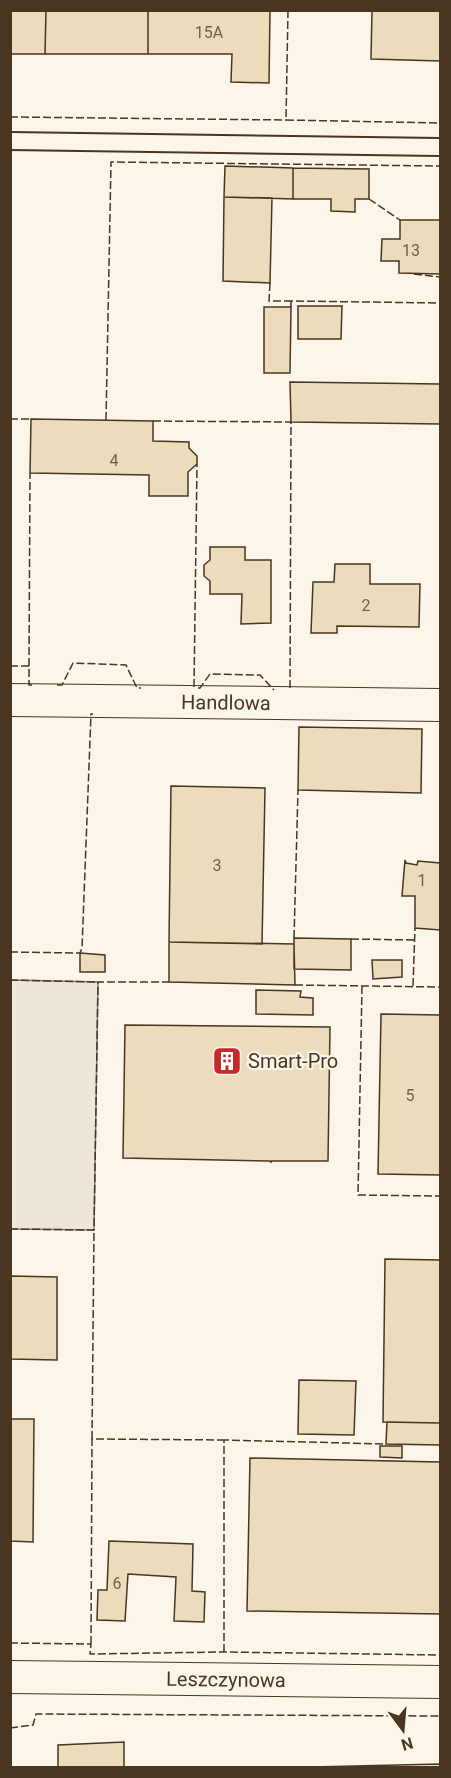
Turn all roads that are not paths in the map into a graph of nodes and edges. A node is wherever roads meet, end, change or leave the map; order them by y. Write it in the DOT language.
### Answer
graph roads {
  1 [pos="10,141"];
  2 [pos="441,147"];
  3 [pos="10,700"];
  4 [pos="441,705"];
  5 [pos="10,1677"];
  6 [pos="441,1682"];
  1 -- 2 [label="lane"];
  3 -- 4 [label="street, Handlowa"];
  5 -- 6 [label="street, Leszczynowa"];
}
